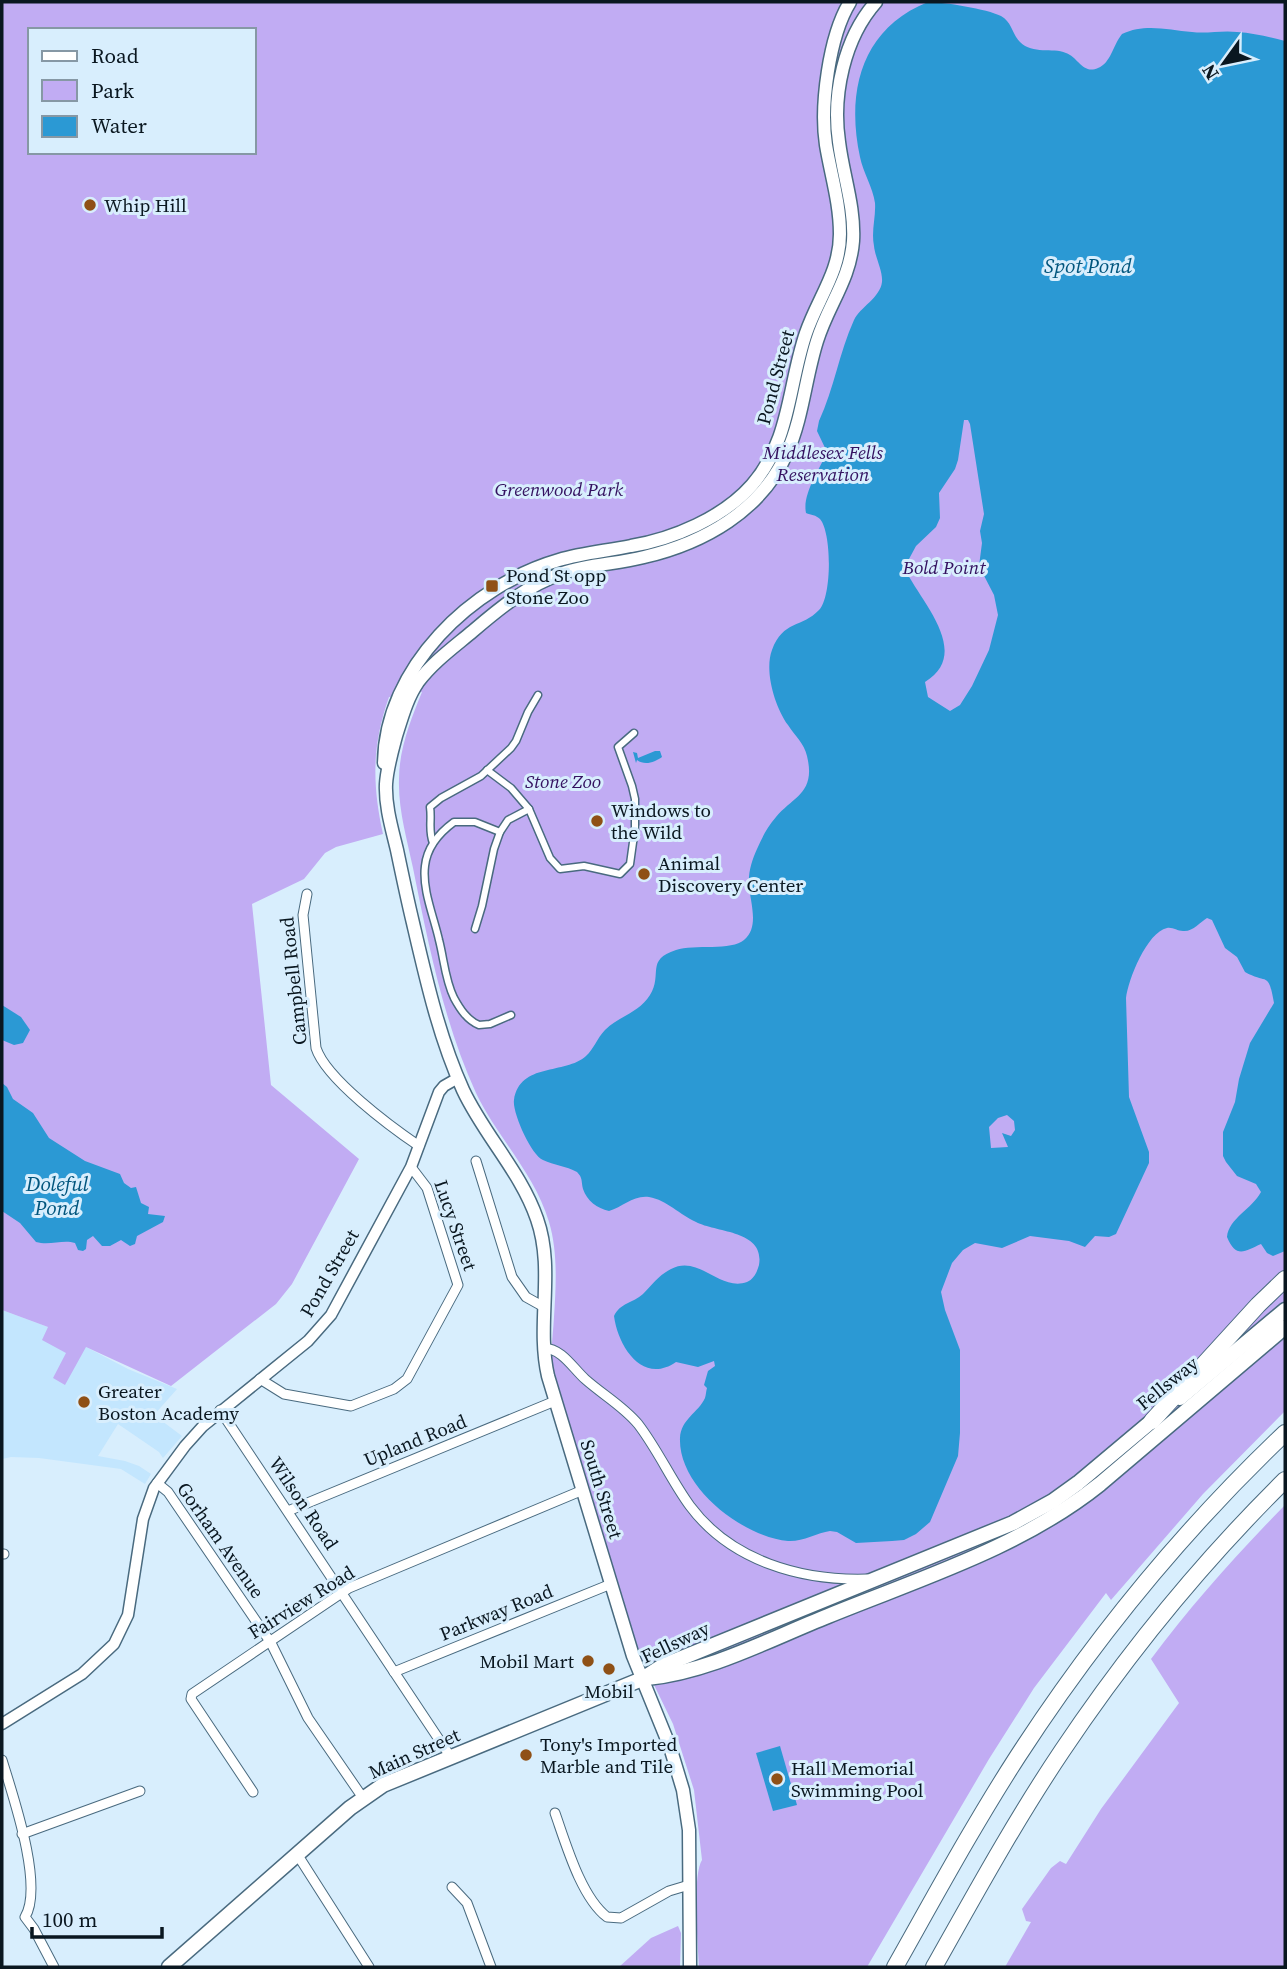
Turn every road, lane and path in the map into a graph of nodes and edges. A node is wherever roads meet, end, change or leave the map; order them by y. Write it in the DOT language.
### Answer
graph roads {
  1 [pos="836,2"];
  2 [pos="850,2"];
  3 [pos="874,3"];
  4 [pos="841,18"];
  5 [pos="860,24"];
  6 [pos="538,695"];
  7 [pos="634,733"];
  8 [pos="487,770"];
  9 [pos="386,781"];
  10 [pos="529,809"];
  11 [pos="500,832"];
  12 [pos="433,843"];
  13 [pos="307,894"];
  14 [pos="475,929"];
  15 [pos="511,1015"];
  16 [pos="458,1078"];
  17 [pos="419,1146"];
  18 [pos="476,1161"];
  19 [pos="411,1167"];
  20 [pos="1285,1279"];
  21 [pos="544,1307"];
  22 [pos="1285,1310"];
  23 [pos="1285,1326"];
  24 [pos="544,1348"];
  25 [pos="260,1379"];
  26 [pos="555,1401"];
  27 [pos="220,1410"];
  28 [pos="1152,1421"];
  29 [pos="1285,1433"];
  30 [pos="1285,1480"];
  31 [pos="157,1483"];
  32 [pos="583,1490"];
  33 [pos="288,1511"];
  34 [pos="883,1577"];
  35 [pos="611,1584"];
  36 [pos="342,1592"];
  37 [pos="270,1641"];
  38 [pos="394,1672"];
  39 [pos="642,1679"];
  40 [pos="2,1724"];
  41 [pos="450,1756"];
  42 [pos="2,1760"];
  43 [pos="140,1791"];
  44 [pos="253,1792"];
  45 [pos="363,1798"];
  46 [pos="555,1813"];
  47 [pos="22,1834"];
  48 [pos="297,1854"];
  49 [pos="690,1885"];
  50 [pos="452,1887"];
  51 [pos="54,1967"];
  52 [pos="169,1967"];
  53 [pos="369,1967"];
  54 [pos="491,1967"];
  55 [pos="690,1967"];
  56 [pos="895,1967"];
  57 [pos="934,1967"];
  1 -- 4 [label="main road, Pond Street"];
  2 -- 4 [label="main road"];
  3 -- 5 [label="main road, Pond Street"];
  4 -- 5 [label="main road"];
  4 -- 9 [label="main road, Pond Street"];
  5 -- 9 [label="main road, Pond Street"];
  6 -- 8 [label="street"];
  7 -- 10 [label="street"];
  8 -- 10 [label="street"];
  8 -- 12 [label="street"];
  9 -- 16 [label="main road, Pond Street"];
  10 -- 11 [label="street"];
  11 -- 12 [label="street"];
  11 -- 14 [label="street"];
  12 -- 15 [label="street"];
  13 -- 17 [label="street, Campbell Road"];
  16 -- 17 [label="street, Pond Street"];
  16 -- 21 [label="main road, South Street"];
  17 -- 19 [label="street, Pond Street"];
  18 -- 21 [label="street"];
  19 -- 25 [label="street, Pond Street"];
  19 -- 25 [label="street, Lucy Street"];
  20 -- 28 [label="highway"];
  21 -- 24 [label="main road, South Street"];
  22 -- 28 [label="main road, Fellsway"];
  23 -- 39 [label="main road, Fellsway"];
  24 -- 26 [label="main road, South Street"];
  24 -- 34 [label="street"];
  25 -- 27 [label="street, Pond Street"];
  26 -- 32 [label="main road, South Street"];
  26 -- 33 [label="street, Upland Road"];
  27 -- 31 [label="street, Pond Street"];
  27 -- 33 [label="street, Wilson Road"];
  28 -- 34 [label="main road, Fellsway"];
  29 -- 56 [label="highway"];
  30 -- 57 [label="highway"];
  31 -- 37 [label="street, Gorham Avenue"];
  31 -- 40 [label="street, Pond Street"];
  32 -- 35 [label="main road, South Street"];
  32 -- 36 [label="street, Fairview Road"];
  33 -- 36 [label="street, Wilson Road"];
  34 -- 39 [label="main road, Fellsway"];
  35 -- 38 [label="street, Parkway Road"];
  35 -- 39 [label="main road, South Street"];
  36 -- 37 [label="street, Fairview Road"];
  36 -- 38 [label="street, Wilson Road"];
  37 -- 44 [label="street, Fairview Road"];
  37 -- 45 [label="street, Gorham Avenue"];
  38 -- 41 [label="street, Wilson Road"];
  39 -- 41 [label="main road, Main Street"];
  39 -- 49 [label="main road, South Street"];
  41 -- 45 [label="main road, Main Street"];
  42 -- 47 [label="street"];
  43 -- 47 [label="street"];
  45 -- 48 [label="main road, Main Street"];
  46 -- 49 [label="street"];
  47 -- 51 [label="street"];
  48 -- 52 [label="main road, Main Street"];
  48 -- 53 [label="street"];
  49 -- 55 [label="main road, South Street"];
  50 -- 54 [label="street"];
}
